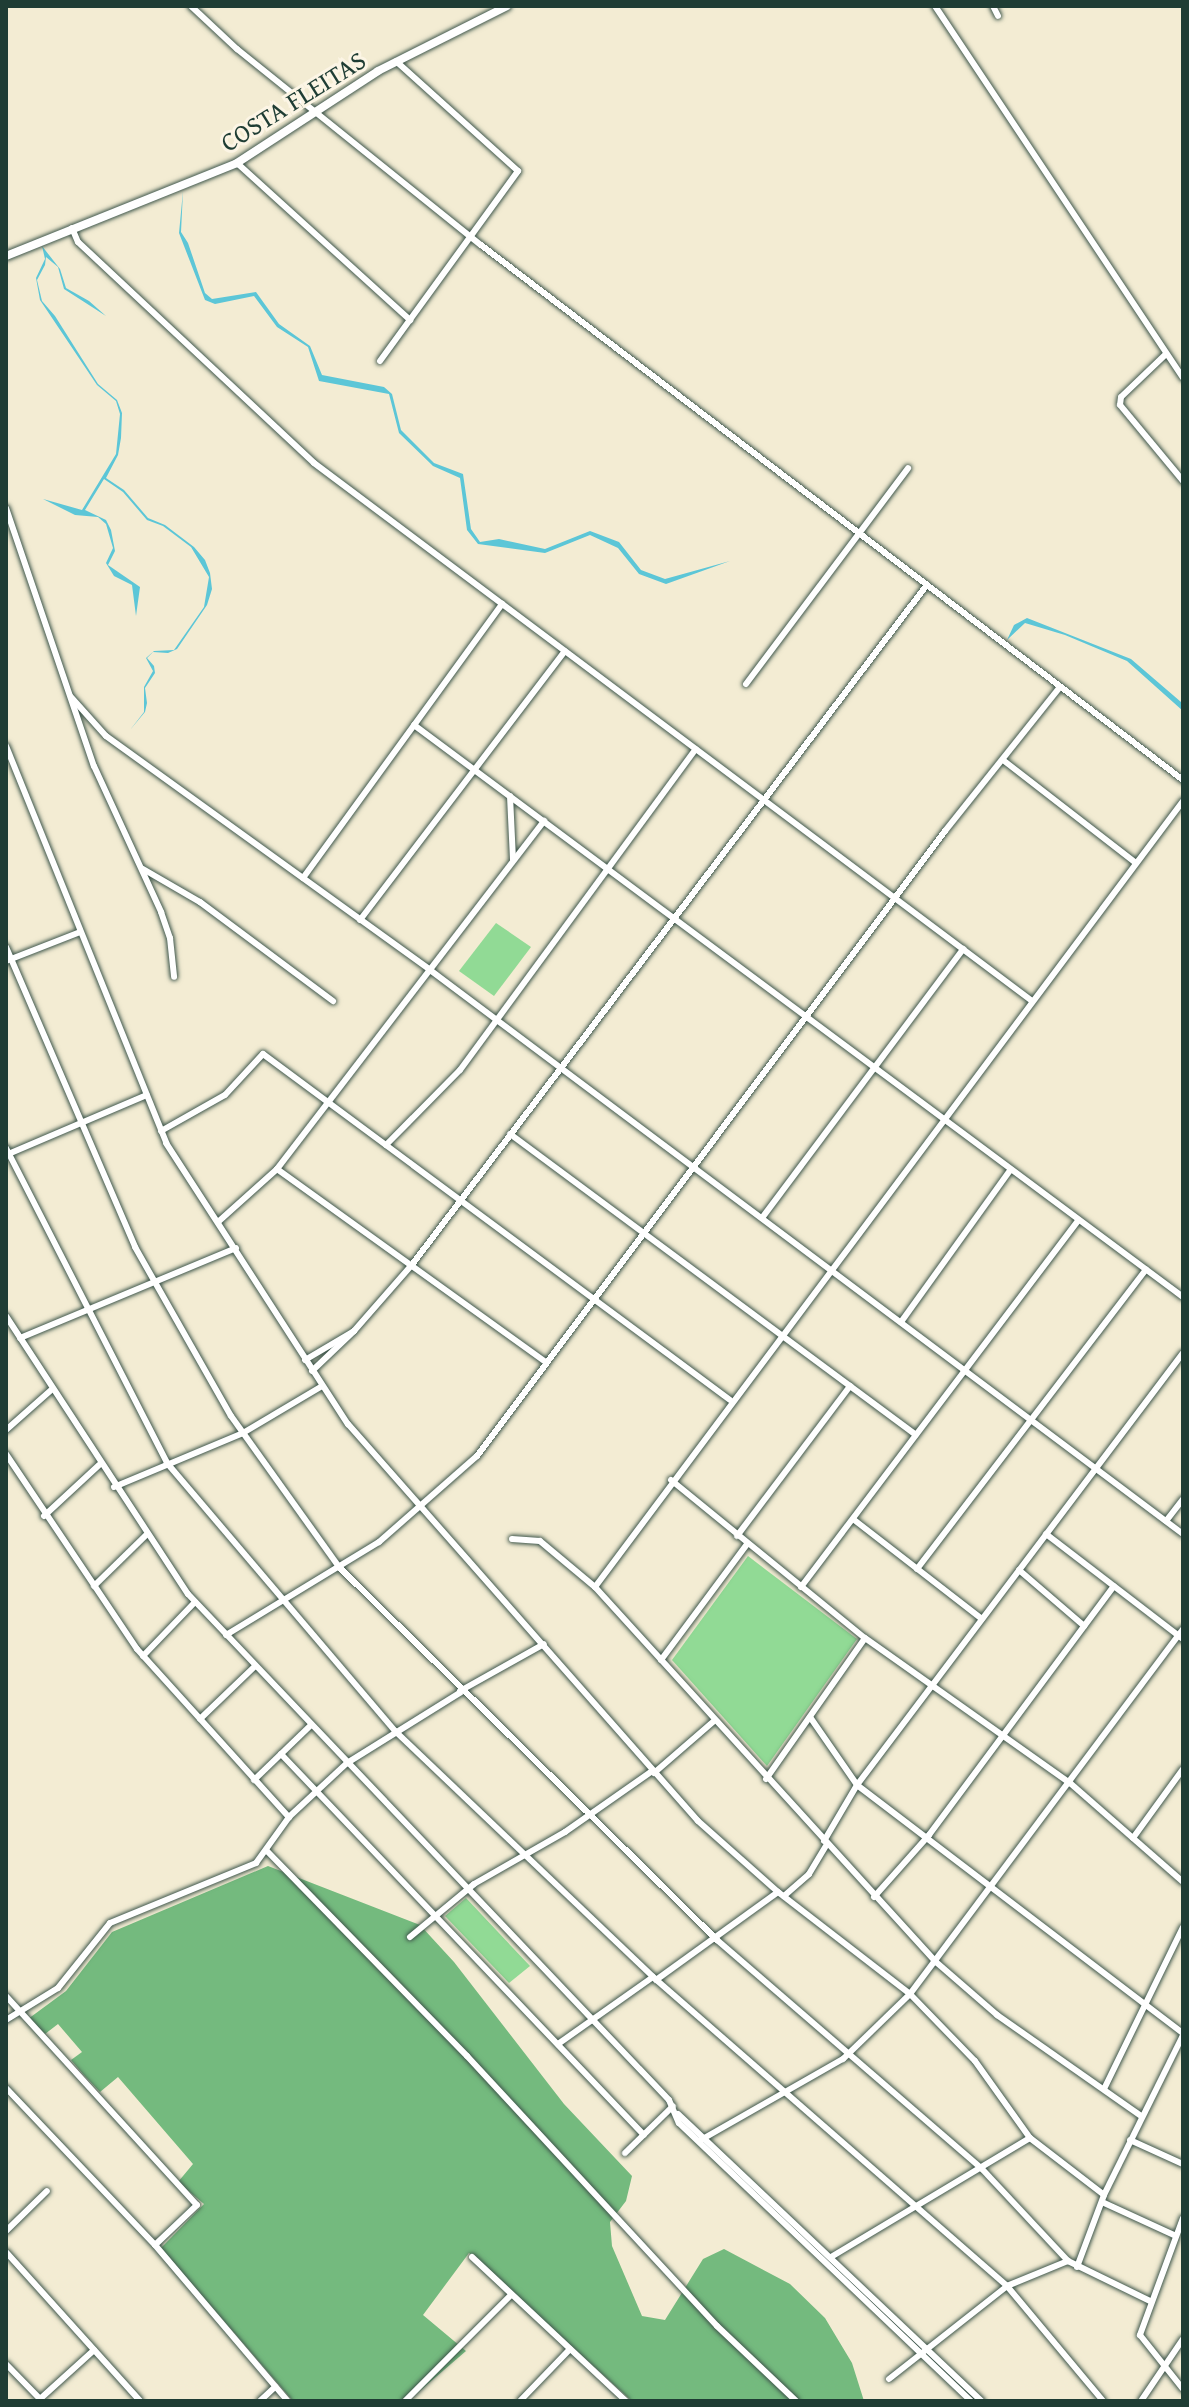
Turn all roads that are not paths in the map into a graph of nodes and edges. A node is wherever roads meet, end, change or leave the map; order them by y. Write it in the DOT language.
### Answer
graph roads {
  1 [pos="191,6"];
  2 [pos="507,6"];
  3 [pos="935,6"];
  4 [pos="993,6"];
  5 [pos="998,16"];
  6 [pos="396,61"];
  7 [pos="317,112"];
  8 [pos="237,163"];
  9 [pos="72,228"];
  10 [pos="470,237"];
  11 [pos="6,256"];
  12 [pos="410,320"];
  13 [pos="1166,354"];
  14 [pos="380,361"];
  15 [pos="1183,378"];
  16 [pos="908,468"];
  17 [pos="1183,481"];
  18 [pos="6,508"];
  19 [pos="859,534"];
  20 [pos="926,586"];
  21 [pos="502,604"];
  22 [pos="565,651"];
  23 [pos="746,684"];
  24 [pos="1060,687"];
  25 [pos="71,697"];
  26 [pos="414,725"];
  27 [pos="6,746"];
  28 [pos="696,749"];
  29 [pos="1003,760"];
  30 [pos="475,770"];
  31 [pos="1183,780"];
  32 [pos="510,796"];
  33 [pos="765,801"];
  34 [pos="1183,801"];
  35 [pos="544,821"];
  36 [pos="513,860"];
  37 [pos="1136,863"];
  38 [pos="141,867"];
  39 [pos="608,868"];
  40 [pos="303,878"];
  41 [pos="895,899"];
  42 [pos="675,918"];
  43 [pos="360,920"];
  44 [pos="80,932"];
  45 [pos="6,947"];
  46 [pos="963,949"];
  47 [pos="8,960"];
  48 [pos="430,970"];
  49 [pos="174,977"];
  50 [pos="333,1001"];
  51 [pos="1032,1001"];
  52 [pos="807,1016"];
  53 [pos="496,1020"];
  54 [pos="875,1067"];
  55 [pos="561,1068"];
  56 [pos="147,1095"];
  57 [pos="328,1101"];
  58 [pos="943,1118"];
  59 [pos="82,1123"];
  60 [pos="161,1131"];
  61 [pos="510,1134"];
  62 [pos="386,1145"];
  63 [pos="7,1152"];
  64 [pos="694,1167"];
  65 [pos="277,1169"];
  66 [pos="1011,1169"];
  67 [pos="461,1199"];
  68 [pos="762,1218"];
  69 [pos="1079,1220"];
  70 [pos="218,1222"];
  71 [pos="644,1233"];
  72 [pos="236,1248"];
  73 [pos="411,1266"];
  74 [pos="830,1268"];
  75 [pos="1146,1269"];
  76 [pos="155,1281"];
  77 [pos="1183,1297"];
  78 [pos="595,1298"];
  79 [pos="87,1309"];
  80 [pos="7,1318"];
  81 [pos="901,1322"];
  82 [pos="354,1331"];
  83 [pos="781,1334"];
  84 [pos="20,1338"];
  85 [pos="1183,1353"];
  86 [pos="305,1360"];
  87 [pos="546,1362"];
  88 [pos="965,1370"];
  89 [pos="312,1371"];
  90 [pos="322,1386"];
  91 [pos="850,1386"];
  92 [pos="51,1390"];
  93 [pos="730,1400"];
  94 [pos="1029,1418"];
  95 [pos="6,1430"];
  96 [pos="243,1433"];
  97 [pos="916,1435"];
  98 [pos="6,1454"];
  99 [pos="167,1463"];
  100 [pos="99,1465"];
  101 [pos="1097,1470"];
  102 [pos="671,1480"];
  103 [pos="114,1487"];
  104 [pos="1183,1499"];
  105 [pos="420,1508"];
  106 [pos="44,1516"];
  107 [pos="853,1519"];
  108 [pos="1166,1521"];
  109 [pos="1046,1534"];
  110 [pos="1183,1534"];
  111 [pos="146,1535"];
  112 [pos="737,1536"];
  113 [pos="512,1539"];
  114 [pos="747,1544"];
  115 [pos="339,1567"];
  116 [pos="917,1569"];
  117 [pos="1019,1570"];
  118 [pos="94,1586"];
  119 [pos="1114,1586"];
  120 [pos="595,1587"];
  121 [pos="801,1587"];
  122 [pos="283,1600"];
  123 [pos="195,1602"];
  124 [pos="982,1619"];
  125 [pos="1084,1626"];
  126 [pos="1181,1634"];
  127 [pos="226,1635"];
  128 [pos="865,1638"];
  129 [pos="544,1644"];
  130 [pos="143,1656"];
  131 [pos="661,1660"];
  132 [pos="255,1666"];
  133 [pos="932,1686"];
  134 [pos="460,1692"];
  135 [pos="810,1717"];
  136 [pos="200,1719"];
  137 [pos="714,1721"];
  138 [pos="311,1725"];
  139 [pos="395,1731"];
  140 [pos="1001,1738"];
  141 [pos="281,1754"];
  142 [pos="347,1763"];
  143 [pos="1183,1769"];
  144 [pos="653,1772"];
  145 [pos="766,1779"];
  146 [pos="254,1780"];
  147 [pos="1070,1783"];
  148 [pos="857,1785"];
  149 [pos="317,1791"];
  150 [pos="588,1816"];
  151 [pos="289,1817"];
  152 [pos="929,1835"];
  153 [pos="1133,1838"];
  154 [pos="826,1842"];
  155 [pos="266,1850"];
  156 [pos="522,1857"];
  157 [pos="1183,1882"];
  158 [pos="995,1886"];
  159 [pos="467,1891"];
  160 [pos="781,1894"];
  161 [pos="874,1897"];
  162 [pos="436,1916"];
  163 [pos="1183,1927"];
  164 [pos="410,1937"];
  165 [pos="717,1940"];
  166 [pos="936,1962"];
  167 [pos="655,1978"];
  168 [pos="910,1994"];
  169 [pos="6,1996"];
  170 [pos="1146,2003"];
  171 [pos="18,2009"];
  172 [pos="591,2019"];
  173 [pos="6,2020"];
  174 [pos="1183,2034"];
  175 [pos="558,2044"];
  176 [pos="848,2054"];
  177 [pos="6,2088"];
  178 [pos="1104,2089"];
  179 [pos="786,2092"];
  180 [pos="673,2106"];
  181 [pos="1141,2116"];
  182 [pos="644,2135"];
  183 [pos="1030,2138"];
  184 [pos="702,2139"];
  185 [pos="1130,2140"];
  186 [pos="625,2153"];
  187 [pos="1183,2164"];
  188 [pos="982,2169"];
  189 [pos="47,2191"];
  190 [pos="1103,2199"];
  191 [pos="915,2204"];
  192 [pos="1183,2218"];
  193 [pos="6,2231"];
  194 [pos="1176,2236"];
  195 [pos="155,2245"];
  196 [pos="6,2252"];
  197 [pos="833,2256"];
  198 [pos="472,2257"];
  199 [pos="826,2261"];
  200 [pos="1068,2261"];
  201 [pos="1077,2267"];
  202 [pos="1007,2286"];
  203 [pos="511,2295"];
  204 [pos="1152,2302"];
  205 [pos="1183,2339"];
  206 [pos="570,2349"];
  207 [pos="923,2349"];
  208 [pos="94,2350"];
  209 [pos="6,2364"];
  210 [pos="1168,2367"];
  211 [pos="889,2379"];
  212 [pos="275,2387"];
  213 [pos="1183,2389"];
  214 [pos="41,2400"];
  215 [pos="140,2401"];
  216 [pos="260,2401"];
  217 [pos="288,2401"];
  218 [pos="405,2401"];
  219 [pos="520,2401"];
  220 [pos="626,2401"];
  221 [pos="796,2401"];
  222 [pos="971,2401"];
  223 [pos="982,2401"];
  224 [pos="1103,2401"];
  225 [pos="1141,2401"];
  1 -- 7 [label="street"];
  2 -- 6 [label="main road, COSTA FLEITAS"];
  3 -- 13 [label="street"];
  4 -- 5 [label="street"];
  6 -- 7 [label="main road, COSTA FLEITAS"];
  6 -- 10 [label="street"];
  7 -- 8 [label="main road, COSTA FLEITAS"];
  7 -- 10 [label="street"];
  8 -- 9 [label="main road, COSTA FLEITAS"];
  8 -- 12 [label="street"];
  9 -- 11 [label="main road, COSTA FLEITAS"];
  9 -- 21 [label="street"];
  10 -- 12 [label="street"];
  10 -- 19 [label="street"];
  12 -- 14 [label="street"];
  13 -- 15 [label="street"];
  13 -- 17 [label="street"];
  16 -- 19 [label="street"];
  18 -- 25 [label="street"];
  19 -- 20 [label="street"];
  19 -- 23 [label="street"];
  20 -- 24 [label="street"];
  20 -- 33 [label="street"];
  21 -- 22 [label="street"];
  21 -- 26 [label="street"];
  22 -- 28 [label="street"];
  22 -- 30 [label="street"];
  24 -- 29 [label="street"];
  24 -- 31 [label="street"];
  25 -- 38 [label="street"];
  25 -- 40 [label="street"];
  26 -- 30 [label="street"];
  26 -- 40 [label="street"];
  27 -- 44 [label="street"];
  28 -- 33 [label="street"];
  28 -- 39 [label="street"];
  29 -- 37 [label="street"];
  29 -- 41 [label="street"];
  30 -- 32 [label="street"];
  30 -- 43 [label="street"];
  32 -- 35 [label="street"];
  32 -- 36 [label="street"];
  33 -- 41 [label="street"];
  33 -- 42 [label="street"];
  34 -- 37 [label="street"];
  35 -- 36 [label="street"];
  35 -- 39 [label="street"];
  36 -- 48 [label="street"];
  37 -- 51 [label="street"];
  38 -- 49 [label="street"];
  38 -- 50 [label="street"];
  39 -- 42 [label="street"];
  39 -- 53 [label="street"];
  40 -- 43 [label="street"];
  41 -- 46 [label="street"];
  41 -- 52 [label="street"];
  42 -- 52 [label="street"];
  42 -- 55 [label="street"];
  43 -- 48 [label="street"];
  44 -- 47 [label="street"];
  44 -- 56 [label="street"];
  45 -- 47 [label="street"];
  46 -- 51 [label="street"];
  46 -- 54 [label="street"];
  47 -- 59 [label="street"];
  48 -- 53 [label="street"];
  48 -- 57 [label="street"];
  51 -- 58 [label="street"];
  52 -- 54 [label="street"];
  52 -- 64 [label="street"];
  53 -- 55 [label="street"];
  53 -- 62 [label="street"];
  54 -- 58 [label="street"];
  54 -- 68 [label="street"];
  55 -- 61 [label="street"];
  55 -- 64 [label="street"];
  56 -- 59 [label="street"];
  56 -- 60 [label="street"];
  57 -- 60 [label="street"];
  57 -- 62 [label="street"];
  57 -- 65 [label="street"];
  58 -- 66 [label="street"];
  58 -- 74 [label="street"];
  59 -- 63 [label="street"];
  59 -- 76 [label="street"];
  60 -- 70 [label="street"];
  61 -- 67 [label="street"];
  61 -- 71 [label="street"];
  62 -- 67 [label="street"];
  63 -- 79 [label="street"];
  64 -- 68 [label="street"];
  64 -- 71 [label="street"];
  65 -- 70 [label="street"];
  65 -- 73 [label="street"];
  66 -- 69 [label="street"];
  66 -- 81 [label="street"];
  67 -- 73 [label="street"];
  67 -- 78 [label="street"];
  68 -- 74 [label="street"];
  69 -- 75 [label="street"];
  69 -- 88 [label="street"];
  70 -- 72 [label="street"];
  71 -- 78 [label="street"];
  71 -- 83 [label="street"];
  72 -- 76 [label="street"];
  72 -- 86 [label="street"];
  73 -- 82 [label="street"];
  73 -- 87 [label="street"];
  74 -- 81 [label="street"];
  74 -- 83 [label="street"];
  75 -- 77 [label="street"];
  75 -- 94 [label="street"];
  76 -- 79 [label="street"];
  76 -- 96 [label="street"];
  78 -- 87 [label="street"];
  78 -- 93 [label="street"];
  79 -- 84 [label="street"];
  79 -- 99 [label="street"];
  80 -- 84 [label="street"];
  81 -- 88 [label="street"];
  82 -- 86 [label="street"];
  82 -- 89 [label="street"];
  83 -- 91 [label="street"];
  83 -- 93 [label="street"];
  84 -- 92 [label="street"];
  85 -- 101 [label="street"];
  86 -- 89 [label="street"];
  87 -- 105 [label="street"];
  88 -- 94 [label="street"];
  88 -- 97 [label="street"];
  89 -- 90 [label="street"];
  90 -- 96 [label="street"];
  90 -- 105 [label="street"];
  91 -- 97 [label="street"];
  91 -- 112 [label="street"];
  92 -- 95 [label="street"];
  92 -- 100 [label="street"];
  93 -- 102 [label="street"];
  94 -- 101 [label="street"];
  94 -- 116 [label="street"];
  96 -- 99 [label="street"];
  96 -- 115 [label="street"];
  97 -- 107 [label="street"];
  98 -- 106 [label="street"];
  99 -- 103 [label="street"];
  99 -- 122 [label="street"];
  100 -- 103 [label="street"];
  100 -- 106 [label="street"];
  101 -- 108 [label="street"];
  101 -- 109 [label="street"];
  102 -- 112 [label="street"];
  102 -- 120 [label="street"];
  103 -- 111 [label="street"];
  104 -- 108 [label="street"];
  105 -- 115 [label="street"];
  105 -- 129 [label="street"];
  106 -- 118 [label="street"];
  107 -- 116 [label="street"];
  107 -- 121 [label="street"];
  108 -- 110 [label="street"];
  109 -- 117 [label="street"];
  109 -- 119 [label="street"];
  111 -- 118 [label="street"];
  111 -- 123 [label="street"];
  112 -- 114 [label="street"];
  113 -- 120 [label="street"];
  114 -- 121 [label="street"];
  114 -- 131 [label="street"];
  115 -- 122 [label="street"];
  115 -- 134 [label="street"];
  116 -- 124 [label="street"];
  117 -- 124 [label="street"];
  117 -- 125 [label="street"];
  118 -- 130 [label="street"];
  119 -- 125 [label="street"];
  119 -- 126 [label="street"];
  120 -- 131 [label="street"];
  121 -- 128 [label="street"];
  122 -- 127 [label="street"];
  122 -- 139 [label="street"];
  123 -- 127 [label="street"];
  123 -- 130 [label="street"];
  124 -- 133 [label="street"];
  125 -- 140 [label="street"];
  126 -- 147 [label="street"];
  127 -- 132 [label="street"];
  128 -- 133 [label="street"];
  128 -- 135 [label="street"];
  129 -- 134 [label="street"];
  129 -- 144 [label="street"];
  130 -- 136 [label="street"];
  131 -- 137 [label="street"];
  132 -- 136 [label="street"];
  132 -- 138 [label="street"];
  133 -- 140 [label="street"];
  133 -- 148 [label="street"];
  134 -- 139 [label="street"];
  134 -- 150 [label="street"];
  135 -- 145 [label="street"];
  135 -- 148 [label="street"];
  136 -- 146 [label="street"];
  137 -- 144 [label="street"];
  137 -- 145 [label="street"];
  138 -- 141 [label="street"];
  138 -- 142 [label="street"];
  139 -- 142 [label="street"];
  139 -- 156 [label="street"];
  140 -- 147 [label="street"];
  140 -- 152 [label="street"];
  141 -- 146 [label="street"];
  141 -- 149 [label="street"];
  142 -- 149 [label="street"];
  142 -- 159 [label="street"];
  143 -- 153 [label="street"];
  144 -- 150 [label="street"];
  144 -- 160 [label="street"];
  145 -- 154 [label="street"];
  146 -- 151 [label="street"];
  147 -- 153 [label="street"];
  147 -- 158 [label="street"];
  148 -- 152 [label="street"];
  148 -- 154 [label="street"];
  149 -- 151 [label="street"];
  149 -- 162 [label="street"];
  150 -- 156 [label="street"];
  150 -- 165 [label="street"];
  151 -- 155 [label="street"];
  152 -- 158 [label="street"];
  152 -- 161 [label="street"];
  153 -- 157 [label="street"];
  154 -- 160 [label="street"];
  154 -- 161 [label="street"];
  155 -- 171 [label="street"];
  155 -- 221 [label="street"];
  156 -- 159 [label="street"];
  156 -- 167 [label="street"];
  158 -- 166 [label="street"];
  158 -- 170 [label="street"];
  159 -- 162 [label="street"];
  159 -- 172 [label="street"];
  160 -- 165 [label="street"];
  160 -- 168 [label="street"];
  161 -- 166 [label="street"];
  162 -- 164 [label="street"];
  162 -- 175 [label="street"];
  163 -- 170 [label="street"];
  165 -- 167 [label="street"];
  165 -- 176 [label="street"];
  166 -- 168 [label="street"];
  166 -- 178 [label="street"];
  167 -- 172 [label="street"];
  167 -- 179 [label="street"];
  168 -- 176 [label="street"];
  168 -- 183 [label="street"];
  169 -- 171 [label="street"];
  170 -- 174 [label="street"];
  170 -- 178 [label="street"];
  171 -- 173 [label="street"];
  171 -- 195 [label="street"];
  172 -- 175 [label="street"];
  172 -- 180 [label="street"];
  174 -- 181 [label="street"];
  175 -- 182 [label="street"];
  176 -- 179 [label="street"];
  176 -- 188 [label="street"];
  177 -- 195 [label="street"];
  178 -- 181 [label="street"];
  179 -- 184 [label="street"];
  179 -- 191 [label="street"];
  180 -- 182 [label="street"];
  180 -- 184 [label="street"];
  181 -- 185 [label="street"];
  182 -- 186 [label="street"];
  183 -- 188 [label="street"];
  183 -- 190 [label="street"];
  184 -- 197 [label="street"];
  184 -- 199 [label="street"];
  185 -- 187 [label="street"];
  185 -- 190 [label="street"];
  188 -- 191 [label="street"];
  188 -- 200 [label="street"];
  189 -- 193 [label="street"];
  190 -- 194 [label="street"];
  190 -- 201 [label="street"];
  191 -- 197 [label="street"];
  191 -- 202 [label="street"];
  192 -- 194 [label="street"];
  194 -- 204 [label="street"];
  195 -- 212 [label="street"];
  196 -- 208 [label="street"];
  197 -- 199 [label="street"];
  197 -- 207 [label="street"];
  198 -- 203 [label="street"];
  199 -- 207 [label="street"];
  200 -- 201 [label="street"];
  200 -- 202 [label="street"];
  201 -- 204 [label="street"];
  202 -- 207 [label="street"];
  202 -- 224 [label="street"];
  203 -- 206 [label="street"];
  203 -- 218 [label="street"];
  204 -- 210 [label="street"];
  205 -- 210 [label="street"];
  206 -- 219 [label="street"];
  206 -- 220 [label="street"];
  207 -- 211 [label="street"];
  207 -- 222 [label="street"];
  207 -- 223 [label="street"];
  208 -- 214 [label="street"];
  208 -- 215 [label="street"];
  209 -- 214 [label="street"];
  210 -- 213 [label="street"];
  210 -- 225 [label="street"];
  212 -- 216 [label="street"];
  212 -- 217 [label="street"];
}
